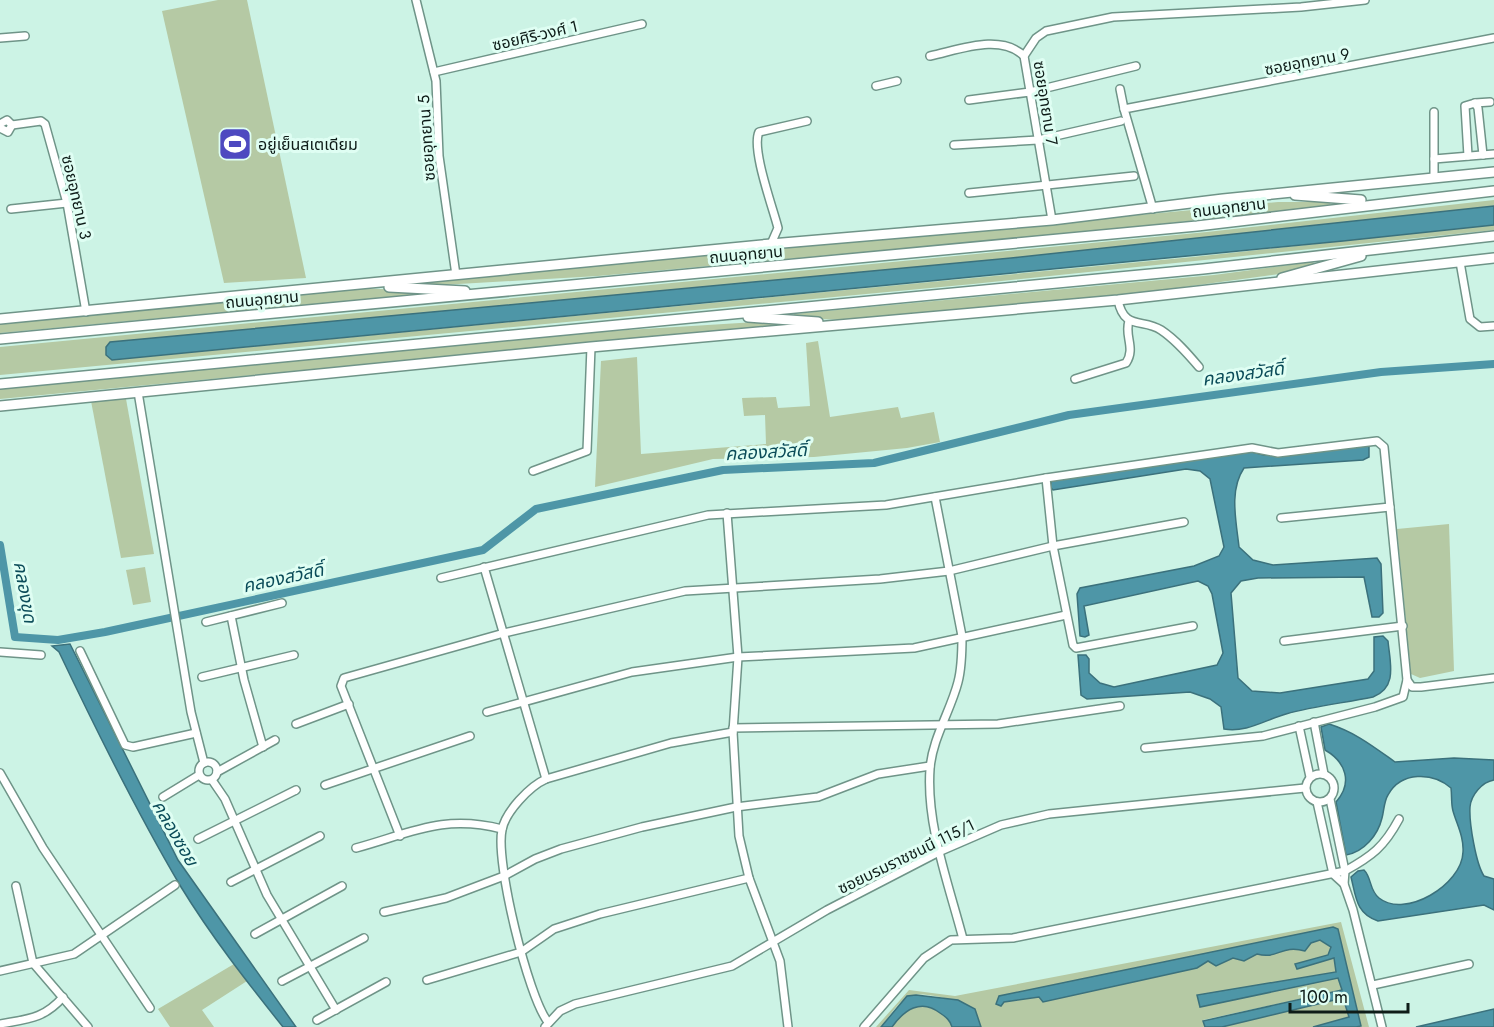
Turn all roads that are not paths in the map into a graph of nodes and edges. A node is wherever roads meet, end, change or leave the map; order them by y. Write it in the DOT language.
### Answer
graph roads {
  1 [pos="416,0"];
  2 [pos="1318,0"];
  3 [pos="1365,0"];
  4 [pos="1301,7"];
  5 [pos="642,24"];
  6 [pos="25,36"];
  7 [pos="0,38"];
  8 [pos="1494,38"];
  9 [pos="930,56"];
  10 [pos="1024,56"];
  11 [pos="1136,66"];
  12 [pos="434,72"];
  13 [pos="897,81"];
  14 [pos="876,86"];
  15 [pos="1120,89"];
  16 [pos="1030,92"];
  17 [pos="969,100"];
  18 [pos="1490,102"];
  19 [pos="1475,103"];
  20 [pos="1124,109"];
  21 [pos="1434,112"];
  22 [pos="0,113"];
  23 [pos="807,121"];
  24 [pos="1121,121"];
  25 [pos="0,125"];
  26 [pos="1038,140"];
  27 [pos="954,145"];
  28 [pos="1494,154"];
  29 [pos="1483,155"];
  30 [pos="1468,156"];
  31 [pos="1434,159"];
  32 [pos="1494,172"];
  33 [pos="1134,176"];
  34 [pos="1434,177"];
  35 [pos="1044,187"];
  36 [pos="1494,190"];
  37 [pos="969,193"];
  38 [pos="1277,193"];
  39 [pos="1391,201"];
  40 [pos="67,203"];
  41 [pos="11,209"];
  42 [pos="1153,209"];
  43 [pos="1052,220"];
  44 [pos="1494,236"];
  45 [pos="771,244"];
  46 [pos="1375,251"];
  47 [pos="1494,258"];
  48 [pos="1460,262"];
  49 [pos="456,275"];
  50 [pos="1268,284"];
  51 [pos="356,285"];
  52 [pos="478,293"];
  53 [pos="1118,300"];
  54 [pos="86,312"];
  55 [pos="723,315"];
  56 [pos="0,319"];
  57 [pos="1129,321"];
  58 [pos="845,324"];
  59 [pos="1494,326"];
  60 [pos="0,339"];
  61 [pos="591,347"];
  62 [pos="1199,367"];
  63 [pos="1075,379"];
  64 [pos="0,384"];
  65 [pos="138,392"];
  66 [pos="0,406"];
  67 [pos="533,471"];
  68 [pos="1046,478"];
  69 [pos="935,497"];
  70 [pos="1390,507"];
  71 [pos="727,513"];
  72 [pos="1281,518"];
  73 [pos="1184,522"];
  74 [pos="1053,546"];
  75 [pos="484,567"];
  76 [pos="949,571"];
  77 [pos="441,578"];
  78 [pos="733,586"];
  79 [pos="282,603"];
  80 [pos="1066,615"];
  81 [pos="231,616"];
  82 [pos="206,622"];
  83 [pos="1193,626"];
  84 [pos="1403,627"];
  85 [pos="504,633"];
  86 [pos="962,636"];
  87 [pos="1284,641"];
  88 [pos="80,651"];
  89 [pos="0,652"];
  90 [pos="41,655"];
  91 [pos="294,655"];
  92 [pos="738,657"];
  93 [pos="241,668"];
  94 [pos="202,677"];
  95 [pos="1494,678"];
  96 [pos="1407,680"];
  97 [pos="524,700"];
  98 [pos="349,704"];
  99 [pos="1120,706"];
  100 [pos="487,712"];
  101 [pos="1314,722"];
  102 [pos="296,724"];
  103 [pos="942,726"];
  104 [pos="1299,726"];
  105 [pos="733,730"];
  106 [pos="196,733"];
  107 [pos="470,736"];
  108 [pos="275,740"];
  109 [pos="263,747"];
  110 [pos="1145,748"];
  111 [pos="204,763"];
  112 [pos="930,766"];
  113 [pos="372,769"];
  114 [pos="217,772"];
  115 [pos="0,773"];
  116 [pos="1324,774"];
  117 [pos="199,776"];
  118 [pos="1310,777"];
  119 [pos="546,779"];
  120 [pos="212,780"];
  121 [pos="326,785"];
  122 [pos="1305,788"];
  123 [pos="296,789"];
  124 [pos="163,797"];
  125 [pos="1330,799"];
  126 [pos="1317,802"];
  127 [pos="736,807"];
  128 [pos="1399,819"];
  129 [pos="235,820"];
  130 [pos="502,829"];
  131 [pos="320,836"];
  132 [pos="400,836"];
  133 [pos="198,839"];
  134 [pos="356,848"];
  135 [pos="940,851"];
  136 [pos="255,870"];
  137 [pos="1345,871"];
  138 [pos="1333,874"];
  139 [pos="504,876"];
  140 [pos="749,878"];
  141 [pos="231,882"];
  142 [pos="1344,884"];
  143 [pos="174,885"];
  144 [pos="16,886"];
  145 [pos="342,886"];
  146 [pos="384,912"];
  147 [pos="282,919"];
  148 [pos="255,934"];
  149 [pos="100,936"];
  150 [pos="364,938"];
  151 [pos="963,939"];
  152 [pos="774,940"];
  153 [pos="521,952"];
  154 [pos="33,963"];
  155 [pos="1469,964"];
  156 [pos="310,966"];
  157 [pos="0,971"];
  158 [pos="427,980"];
  159 [pos="282,981"];
  160 [pos="386,982"];
  161 [pos="1373,985"];
  162 [pos="63,997"];
  163 [pos="150,1008"];
  164 [pos="336,1010"];
  165 [pos="317,1020"];
  166 [pos="0,1024"];
  167 [pos="547,1024"];
  168 [pos="88,1027"];
  169 [pos="788,1027"];
  170 [pos="864,1027"];
  171 [pos="1382,1027"];
  1 -- 12 [label="street, ซอยอุทยาน 5"];
  2 -- 4 [label="street"];
  3 -- 4 [label="street, ซอยอุทยาน 7"];
  4 -- 10 [label="street, ซอยอุทยาน 7"];
  5 -- 12 [label="street, ซอยศิริ-วงศ์ 1"];
  6 -- 7 [label="street"];
  8 -- 20 [label="street, ซอยอุทยาน 9"];
  9 -- 10 [label="street"];
  10 -- 16 [label="street, ซอยอุทยาน 7"];
  11 -- 16 [label="street"];
  12 -- 49 [label="street, ซอยอุทยาน 5"];
  13 -- 14 [label="street"];
  15 -- 20 [label="street"];
  16 -- 17 [label="street"];
  16 -- 26 [label="street, ซอยอุทยาน 7"];
  18 -- 19 [label="street"];
  19 -- 29 [label="street"];
  19 -- 30 [label="street"];
  20 -- 42 [label="street"];
  21 -- 31 [label="street"];
  22 -- 25 [label="street, ซอยอุทยาน 3"];
  23 -- 45 [label="street"];
  24 -- 26 [label="street"];
  25 -- 40 [label="street, ซอยอุทยาน 3"];
  26 -- 27 [label="street"];
  26 -- 35 [label="street, ซอยอุทยาน 7"];
  28 -- 29 [label="street"];
  29 -- 30 [label="street"];
  30 -- 31 [label="street"];
  31 -- 34 [label="street"];
  32 -- 34 [label="main road, ถนนอุทยาน"];
  33 -- 35 [label="street"];
  34 -- 38 [label="main road, ถนนอุทยาน"];
  35 -- 37 [label="street"];
  35 -- 43 [label="street, ซอยอุทยาน 7"];
  36 -- 39 [label="main road, ถนนอุทยาน"];
  38 -- 39 [label="main road"];
  38 -- 42 [label="main road, ถนนอุทยาน"];
  39 -- 52 [label="main road, ถนนอุทยาน"];
  40 -- 41 [label="street"];
  40 -- 54 [label="street, ซอยอุทยาน 3"];
  42 -- 43 [label="main road, ถนนอุทยาน"];
  43 -- 45 [label="main road, ถนนอุทยาน"];
  44 -- 46 [label="main road"];
  45 -- 49 [label="main road, ถนนอุทยาน"];
  46 -- 50 [label="main road"];
  46 -- 55 [label="main road"];
  47 -- 48 [label="main road"];
  48 -- 50 [label="main road"];
  48 -- 59 [label="street"];
  49 -- 51 [label="main road, ถนนอุทยาน"];
  50 -- 53 [label="main road"];
  51 -- 52 [label="main road"];
  51 -- 54 [label="main road, ถนนอุทยาน"];
  52 -- 60 [label="main road, ถนนอุทยาน"];
  53 -- 57 [label="street"];
  53 -- 58 [label="main road"];
  54 -- 56 [label="main road, ถนนอุทยาน"];
  55 -- 58 [label="main road"];
  55 -- 64 [label="main road"];
  57 -- 62 [label="street"];
  57 -- 63 [label="street"];
  58 -- 61 [label="main road"];
  61 -- 65 [label="main road"];
  61 -- 67 [label="street"];
  65 -- 66 [label="main road"];
  65 -- 106 [label="street"];
  68 -- 69 [label="street"];
  68 -- 70 [label="street"];
  68 -- 74 [label="street"];
  69 -- 71 [label="street"];
  69 -- 76 [label="street"];
  70 -- 72 [label="street"];
  70 -- 84 [label="street"];
  71 -- 75 [label="street"];
  71 -- 78 [label="street"];
  73 -- 74 [label="street"];
  74 -- 76 [label="street"];
  74 -- 80 [label="street"];
  75 -- 77 [label="street"];
  75 -- 85 [label="street"];
  76 -- 78 [label="street"];
  76 -- 86 [label="street"];
  78 -- 85 [label="street"];
  78 -- 92 [label="street"];
  79 -- 81 [label="street"];
  80 -- 83 [label="street"];
  80 -- 86 [label="street"];
  81 -- 82 [label="street"];
  81 -- 93 [label="street"];
  84 -- 87 [label="street"];
  84 -- 96 [label="street"];
  85 -- 97 [label="street"];
  85 -- 98 [label="street"];
  86 -- 92 [label="street"];
  86 -- 103 [label="street"];
  88 -- 106 [label="street"];
  89 -- 90 [label="street"];
  91 -- 93 [label="street"];
  92 -- 97 [label="street"];
  92 -- 105 [label="street"];
  93 -- 94 [label="street"];
  93 -- 109 [label="street"];
  95 -- 96 [label="street"];
  96 -- 101 [label="street"];
  97 -- 100 [label="street"];
  97 -- 119 [label="street"];
  98 -- 102 [label="street"];
  98 -- 113 [label="street"];
  99 -- 103 [label="street"];
  101 -- 104 [label="street"];
  101 -- 116 [label="street"];
  103 -- 105 [label="street"];
  103 -- 112 [label="street"];
  104 -- 110 [label="street"];
  104 -- 118 [label="street"];
  105 -- 119 [label="street"];
  105 -- 127 [label="street"];
  106 -- 111 [label="street"];
  107 -- 113 [label="street"];
  108 -- 109 [label="street"];
  109 -- 114 [label="street"];
  111 -- 114 [label="street"];
  111 -- 117 [label="street"];
  112 -- 127 [label="street"];
  112 -- 135 [label="street"];
  113 -- 121 [label="street"];
  113 -- 132 [label="street"];
  114 -- 120 [label="street"];
  115 -- 149 [label="street"];
  116 -- 118 [label="street"];
  116 -- 125 [label="street"];
  117 -- 120 [label="street"];
  117 -- 124 [label="street"];
  118 -- 122 [label="street"];
  119 -- 130 [label="street"];
  120 -- 129 [label="street"];
  122 -- 126 [label="street"];
  122 -- 135 [label="street, ซอยบรมราชชนนี 115/1"];
  123 -- 129 [label="street"];
  125 -- 126 [label="street"];
  125 -- 137 [label="street"];
  126 -- 138 [label="street"];
  127 -- 139 [label="street"];
  127 -- 140 [label="street"];
  128 -- 137 [label="street"];
  129 -- 133 [label="street"];
  129 -- 136 [label="street"];
  130 -- 132 [label="street"];
  130 -- 139 [label="street"];
  131 -- 136 [label="street"];
  132 -- 134 [label="street"];
  135 -- 151 [label="street"];
  135 -- 152 [label="street, ซอยบรมราชชนนี 115/1"];
  136 -- 141 [label="street"];
  136 -- 147 [label="street"];
  137 -- 138 [label="street"];
  137 -- 142 [label="street"];
  138 -- 142 [label="street"];
  138 -- 151 [label="street"];
  139 -- 146 [label="street"];
  139 -- 153 [label="street"];
  140 -- 152 [label="street"];
  140 -- 153 [label="street"];
  142 -- 161 [label="street"];
  143 -- 149 [label="street"];
  144 -- 154 [label="street"];
  145 -- 147 [label="street"];
  147 -- 148 [label="street"];
  147 -- 156 [label="street"];
  149 -- 154 [label="street"];
  149 -- 163 [label="street"];
  150 -- 156 [label="street"];
  151 -- 170 [label="street"];
  152 -- 167 [label="street, ซอยบรมราชชนนี 115/1"];
  152 -- 169 [label="street"];
  153 -- 158 [label="street"];
  153 -- 167 [label="street"];
  154 -- 157 [label="street"];
  154 -- 162 [label="street"];
  155 -- 161 [label="street"];
  156 -- 159 [label="street"];
  156 -- 164 [label="street"];
  160 -- 164 [label="street"];
  161 -- 171 [label="street"];
  162 -- 166 [label="street"];
  162 -- 168 [label="street"];
  164 -- 165 [label="street"];
}
